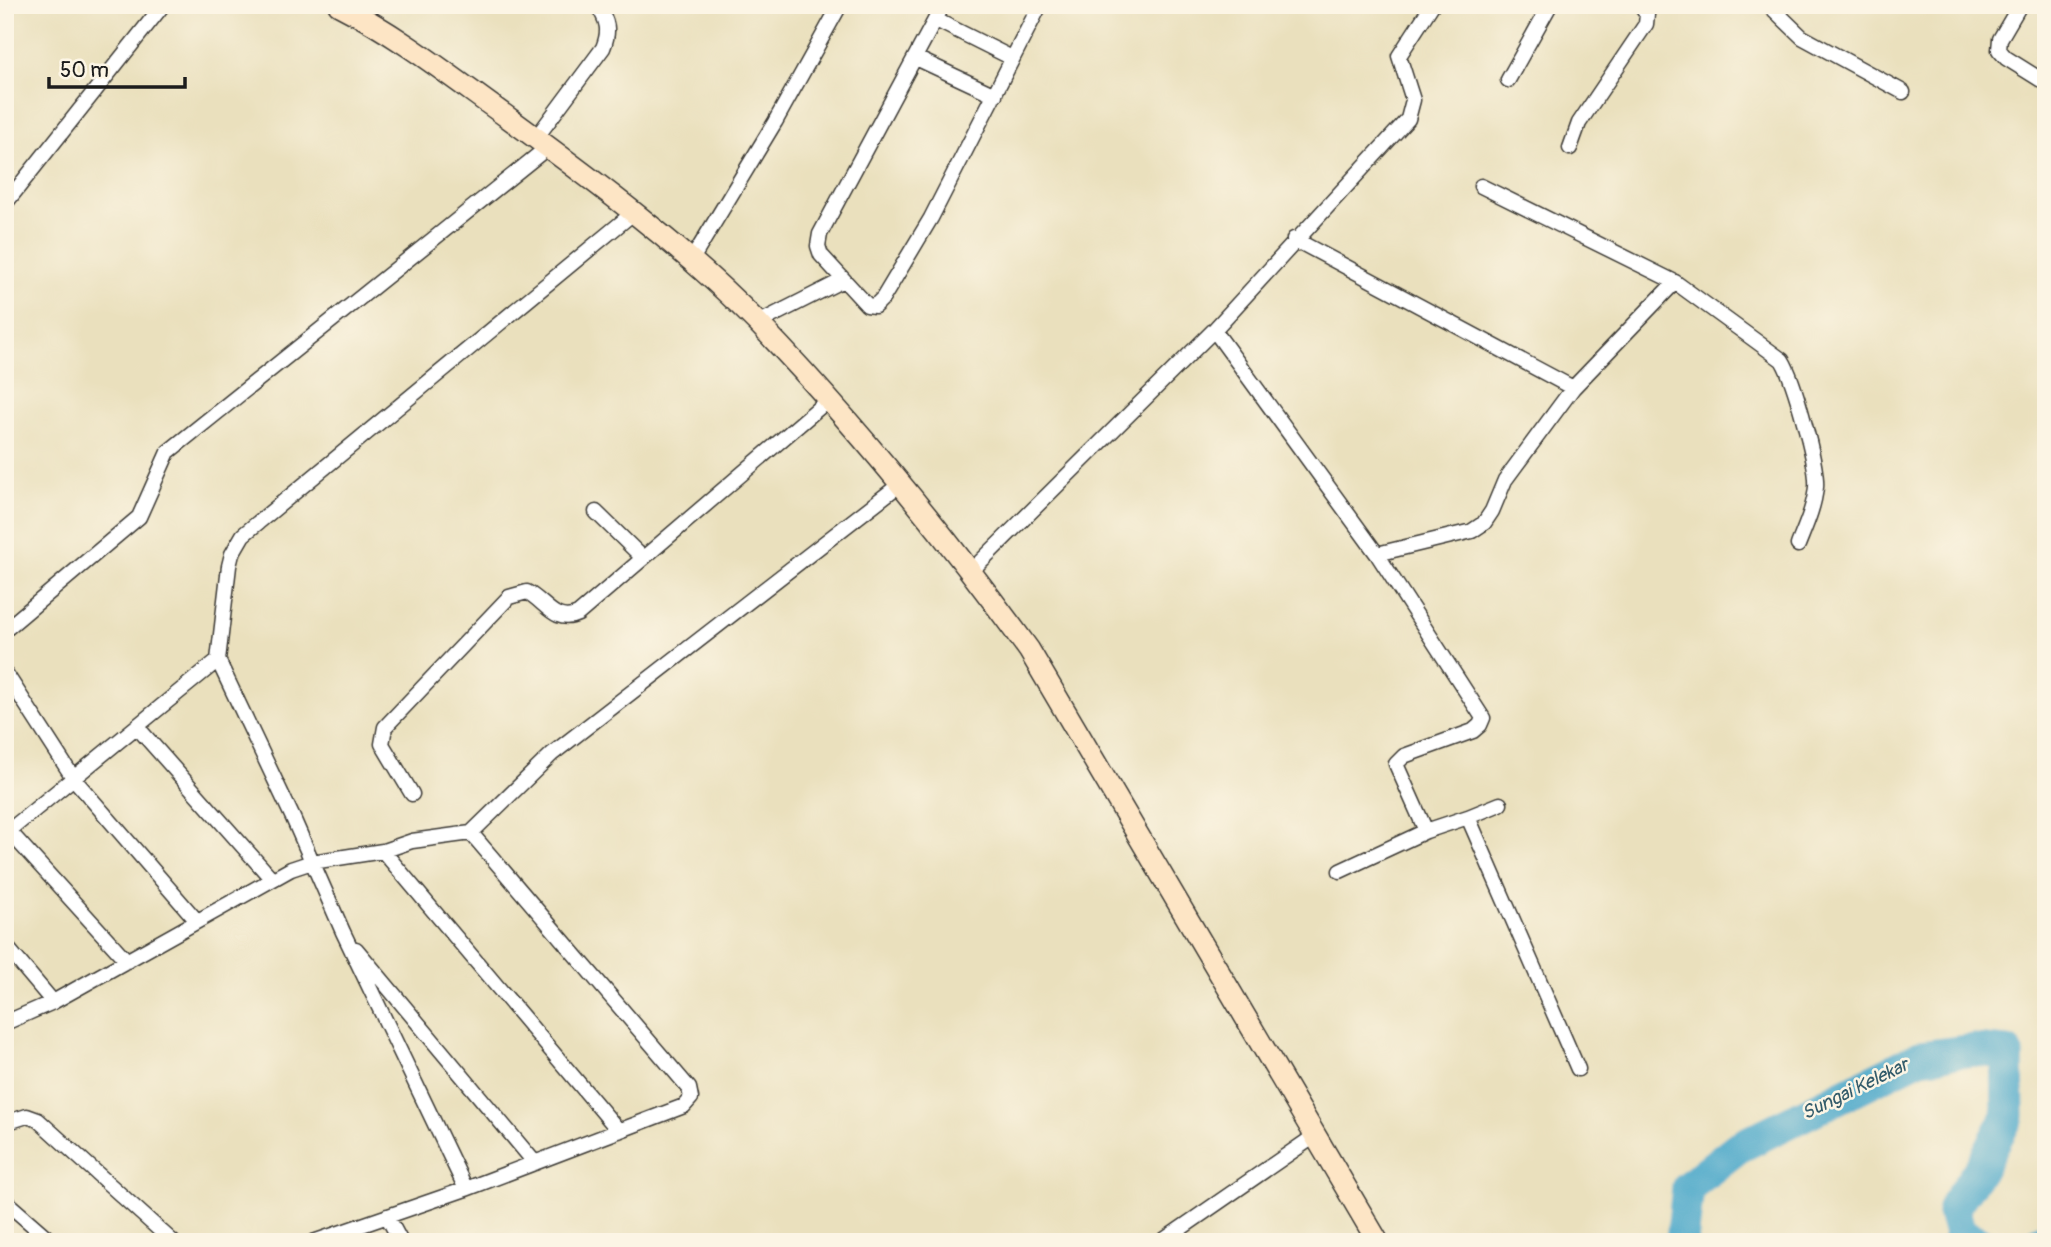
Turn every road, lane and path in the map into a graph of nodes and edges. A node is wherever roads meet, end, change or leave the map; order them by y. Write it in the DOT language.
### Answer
graph roads {
  1 [pos="163,5"];
  2 [pos="339,5"];
  3 [pos="597,5"];
  4 [pos="840,5"];
  5 [pos="943,5"];
  6 [pos="1040,5"];
  7 [pos="1432,5"];
  8 [pos="1550,5"];
  9 [pos="1641,5"];
  10 [pos="1769,5"];
  11 [pos="2020,5"];
  12 [pos="936,20"];
  13 [pos="916,58"];
  14 [pos="1012,58"];
  15 [pos="1508,80"];
  16 [pos="2046,83"];
  17 [pos="1903,92"];
  18 [pos="995,95"];
  19 [pos="542,143"];
  20 [pos="1570,148"];
  21 [pos="1481,186"];
  22 [pos="5,204"];
  23 [pos="632,214"];
  24 [pos="1294,239"];
  25 [pos="691,261"];
  26 [pos="843,280"];
  27 [pos="1675,282"];
  28 [pos="758,323"];
  29 [pos="1213,330"];
  30 [pos="1573,388"];
  31 [pos="828,400"];
  32 [pos="899,485"];
  33 [pos="596,512"];
  34 [pos="1798,545"];
  35 [pos="1377,554"];
  36 [pos="643,558"];
  37 [pos="971,571"];
  38 [pos="5,630"];
  39 [pos="218,660"];
  40 [pos="5,672"];
  41 [pos="137,727"];
  42 [pos="74,779"];
  43 [pos="412,794"];
  44 [pos="1500,804"];
  45 [pos="1468,817"];
  46 [pos="1426,831"];
  47 [pos="7,832"];
  48 [pos="471,833"];
  49 [pos="383,851"];
  50 [pos="312,862"];
  51 [pos="1340,872"];
  52 [pos="271,878"];
  53 [pos="197,921"];
  54 [pos="342,932"];
  55 [pos="5,945"];
  56 [pos="127,961"];
  57 [pos="53,1002"];
  58 [pos="5,1023"];
  59 [pos="1578,1069"];
  60 [pos="5,1123"];
  61 [pos="619,1131"];
  62 [pos="1316,1135"];
  63 [pos="535,1163"];
  64 [pos="466,1189"];
  65 [pos="5,1201"];
  66 [pos="387,1216"];
  67 [pos="52,1242"];
  68 [pos="173,1242"];
  69 [pos="313,1242"];
  70 [pos="401,1242"];
  71 [pos="1161,1242"];
  72 [pos="1378,1242"];
  1 -- 22 [label="street"];
  2 -- 19 [label="street"];
  3 -- 19 [label="street"];
  4 -- 25 [label="street"];
  5 -- 12 [label="street"];
  6 -- 14 [label="street"];
  7 -- 24 [label="street"];
  8 -- 15 [label="street"];
  9 -- 20 [label="street"];
  10 -- 17 [label="street"];
  11 -- 16 [label="street"];
  12 -- 13 [label="street"];
  12 -- 14 [label="street"];
  13 -- 18 [label="street"];
  13 -- 26 [label="street"];
  14 -- 18 [label="street"];
  18 -- 26 [label="street"];
  19 -- 23 [label="street"];
  19 -- 38 [label="street"];
  21 -- 27 [label="street"];
  23 -- 25 [label="street"];
  23 -- 39 [label="street"];
  24 -- 29 [label="street"];
  24 -- 30 [label="street"];
  25 -- 28 [label="street"];
  26 -- 28 [label="street"];
  27 -- 30 [label="street"];
  27 -- 34 [label="street"];
  28 -- 31 [label="street"];
  29 -- 35 [label="street"];
  29 -- 37 [label="street"];
  30 -- 35 [label="street"];
  31 -- 32 [label="street"];
  31 -- 36 [label="street"];
  32 -- 37 [label="street"];
  32 -- 48 [label="street"];
  33 -- 36 [label="street"];
  35 -- 46 [label="street"];
  36 -- 43 [label="street"];
  37 -- 62 [label="street"];
  39 -- 41 [label="street"];
  39 -- 50 [label="street"];
  40 -- 42 [label="street"];
  41 -- 42 [label="street"];
  41 -- 52 [label="street"];
  42 -- 47 [label="street"];
  42 -- 53 [label="street"];
  44 -- 45 [label="street"];
  45 -- 46 [label="street"];
  45 -- 59 [label="street"];
  46 -- 51 [label="street"];
  47 -- 56 [label="street"];
  48 -- 49 [label="street"];
  48 -- 61 [label="street"];
  49 -- 50 [label="street"];
  49 -- 61 [label="street"];
  50 -- 52 [label="street"];
  50 -- 54 [label="street"];
  52 -- 53 [label="street"];
  53 -- 56 [label="street"];
  54 -- 63 [label="street"];
  54 -- 64 [label="street"];
  55 -- 57 [label="street"];
  56 -- 57 [label="street"];
  57 -- 58 [label="street"];
  60 -- 68 [label="street"];
  61 -- 63 [label="street"];
  62 -- 71 [label="street"];
  62 -- 72 [label="street"];
  63 -- 64 [label="street"];
  64 -- 66 [label="street"];
  65 -- 67 [label="street"];
  66 -- 69 [label="street"];
  66 -- 70 [label="street"];
}
